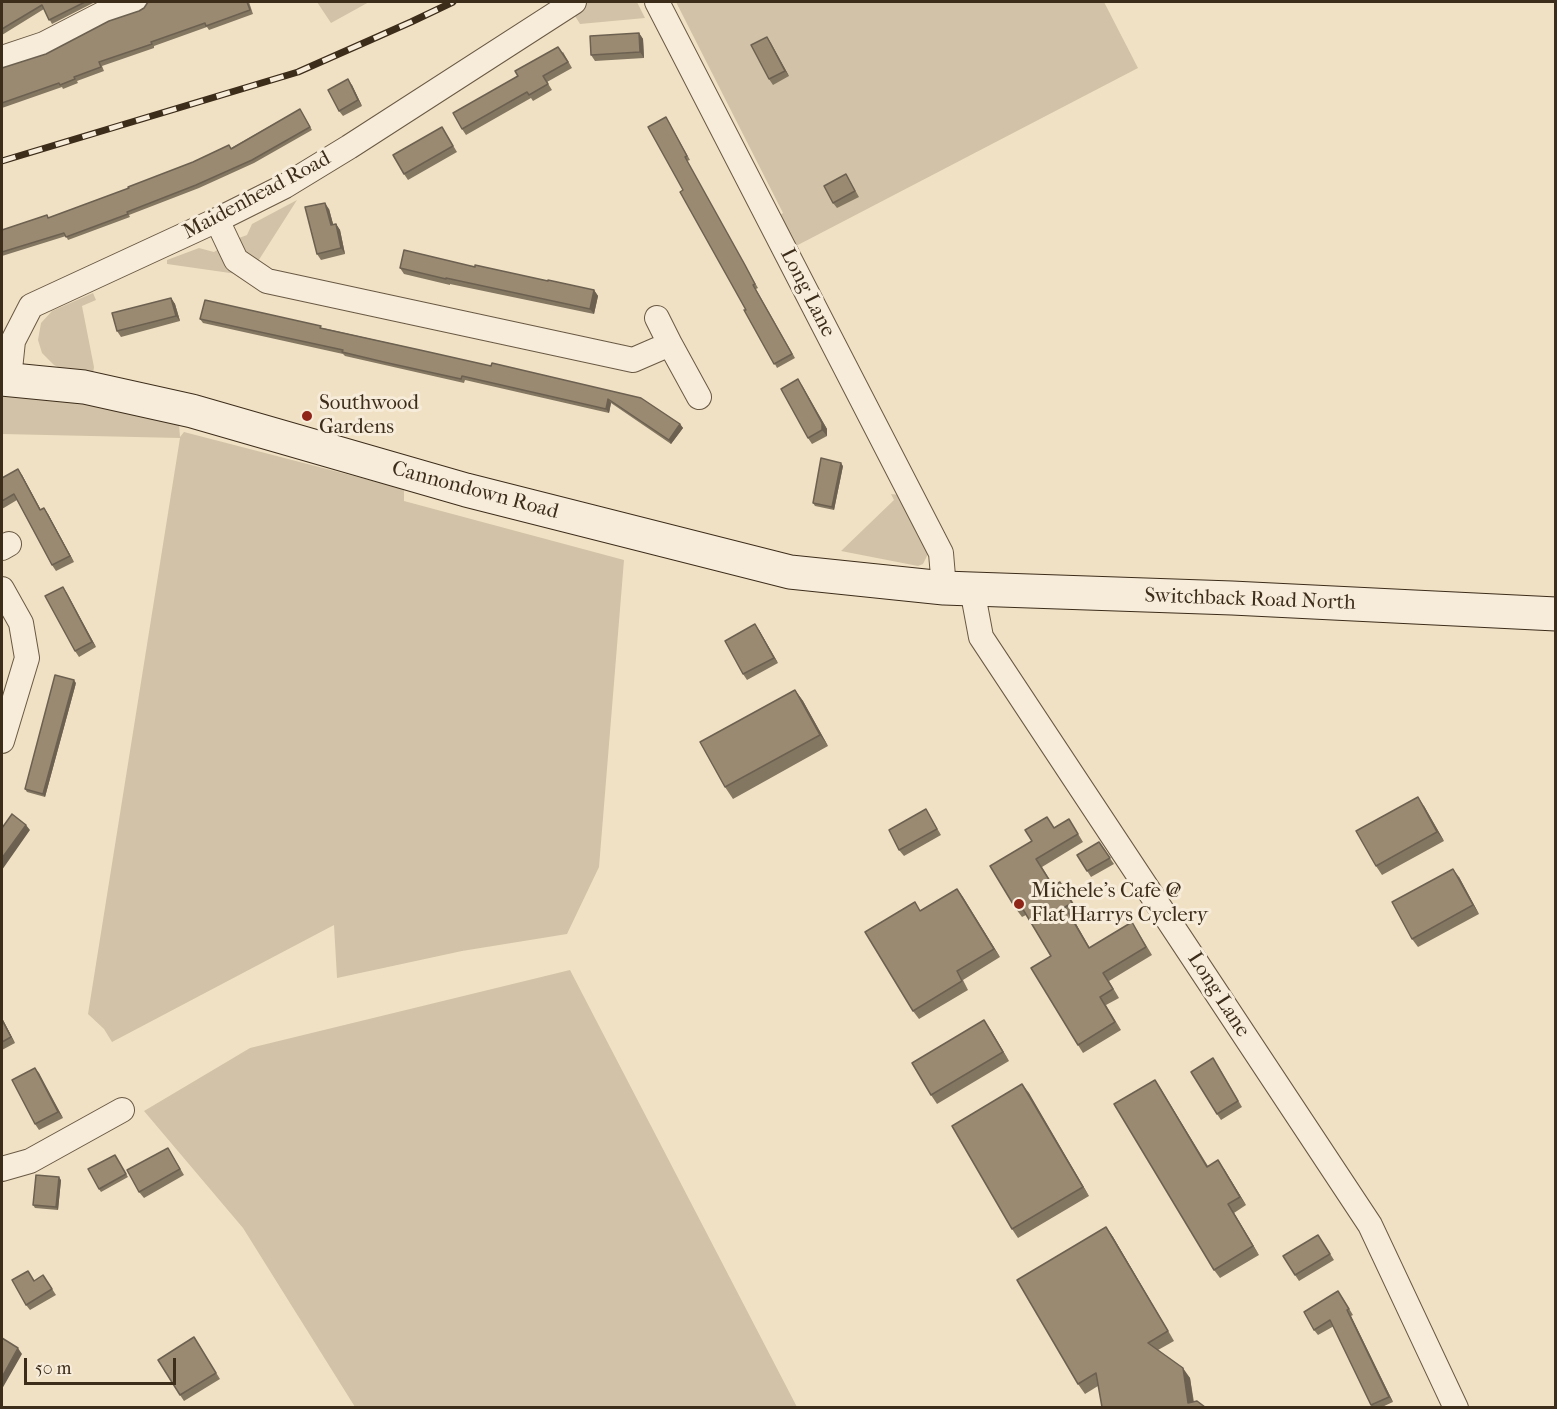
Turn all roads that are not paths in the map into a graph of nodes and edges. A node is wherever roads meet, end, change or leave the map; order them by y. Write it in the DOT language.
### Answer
graph roads {
  1 [pos="137,2"];
  2 [pos="574,2"];
  3 [pos="657,2"];
  4 [pos="2,58"];
  5 [pos="217,220"];
  6 [pos="657,318"];
  7 [pos="670,344"];
  8 [pos="5,379"];
  9 [pos="699,397"];
  10 [pos="2,589"];
  11 [pos="958,589"];
  12 [pos="1556,614"];
  13 [pos="2,741"];
  14 [pos="122,1110"];
  15 [pos="2,1169"];
  16 [pos="1456,1407"];
  1 -- 4 [label="street"];
  2 -- 5 [label="street, Maidenhead Road"];
  3 -- 11 [label="street, Long Lane"];
  5 -- 7 [label="street"];
  5 -- 8 [label="street, Maidenhead Road"];
  6 -- 7 [label="street"];
  7 -- 9 [label="street"];
  8 -- 11 [label="main road, Cannondown Road"];
  10 -- 13 [label="street"];
  11 -- 12 [label="main road, Switchback Road North"];
  11 -- 16 [label="street, Long Lane"];
  14 -- 15 [label="street"];
}
